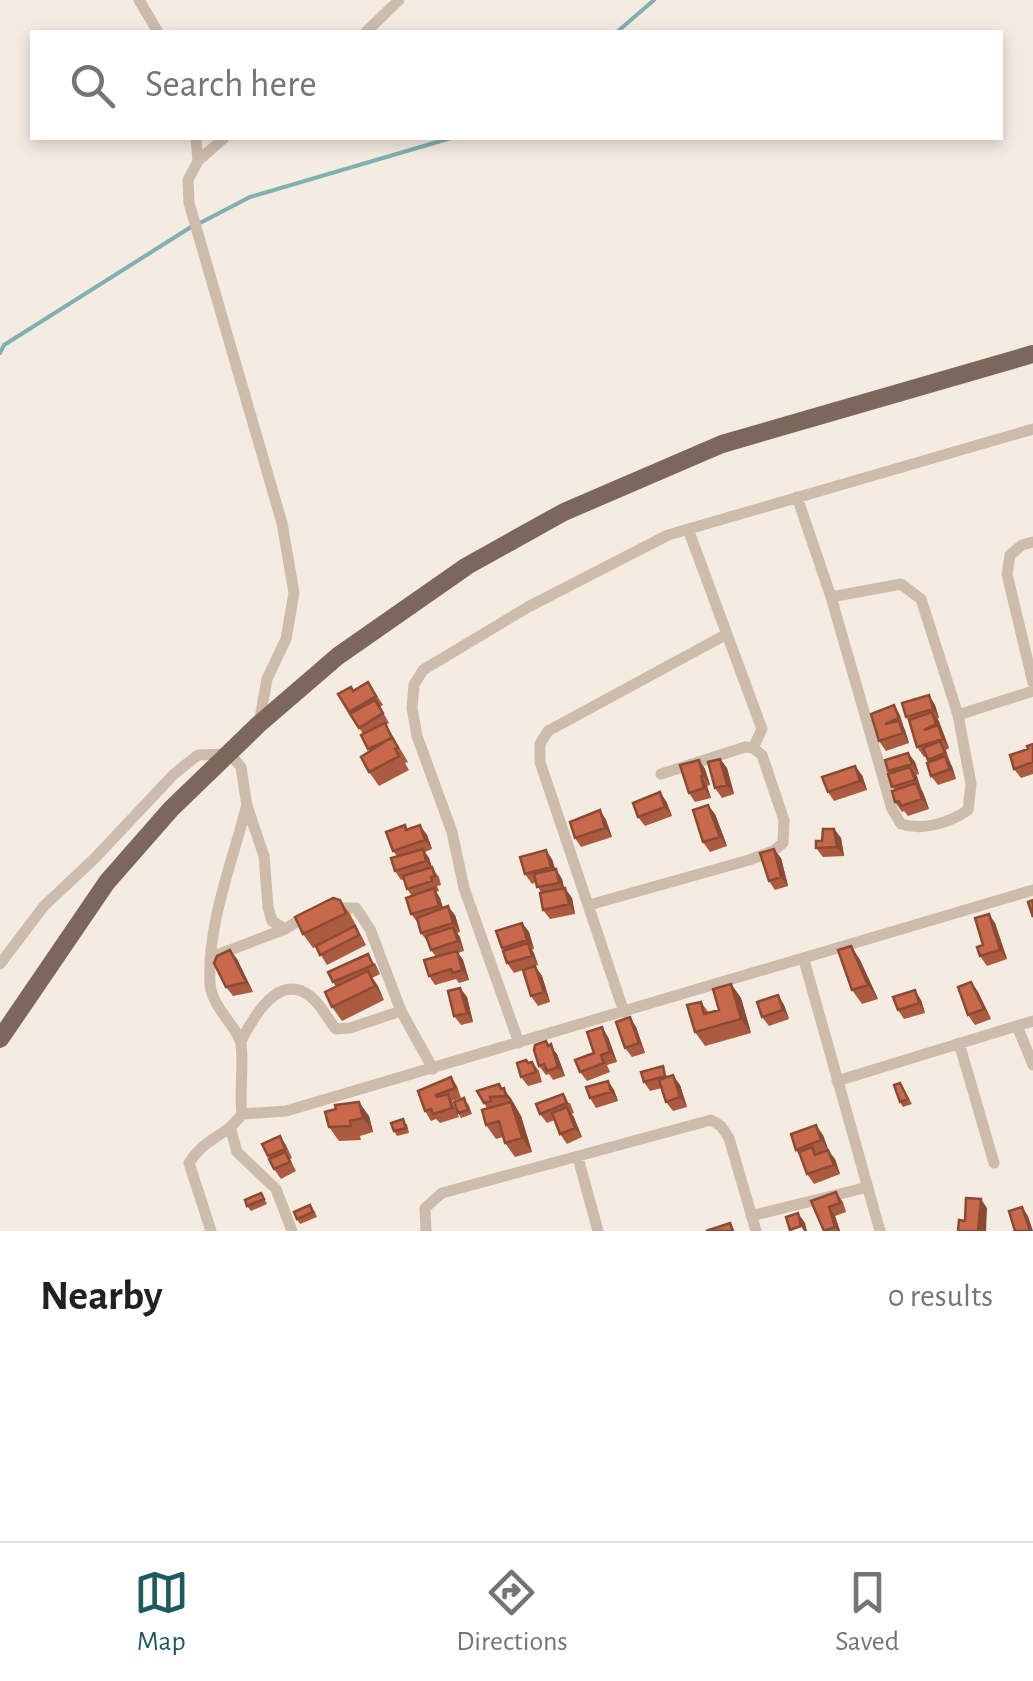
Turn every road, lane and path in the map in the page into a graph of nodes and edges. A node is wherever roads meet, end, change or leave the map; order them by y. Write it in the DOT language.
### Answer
graph roads {
  1 [pos="138,0"];
  2 [pos="399,0"];
  3 [pos="157,30"];
  4 [pos="368,30"];
  5 [pos="196,140"];
  6 [pos="222,140"];
  7 [pos="198,162"];
  8 [pos="1033,354"];
  9 [pos="1033,429"];
  10 [pos="797,497"];
  11 [pos="688,529"];
  12 [pos="1033,542"];
  13 [pos="831,597"];
  14 [pos="727,634"];
  15 [pos="1033,683"];
  16 [pos="1033,691"];
  17 [pos="958,715"];
  18 [pos="260,724"];
  19 [pos="754,748"];
  20 [pos="230,754"];
  21 [pos="661,774"];
  22 [pos="247,806"];
  23 [pos="1033,890"];
  24 [pos="589,905"];
  25 [pos="285,928"];
  26 [pos="212,958"];
  27 [pos="804,960"];
  28 [pos="0,964"];
  29 [pos="401,1011"];
  30 [pos="624,1012"];
  31 [pos="1033,1021"];
  32 [pos="1017,1026"];
  33 [pos="0,1039"];
  34 [pos="240,1041"];
  35 [pos="519,1043"];
  36 [pos="959,1044"];
  37 [pos="1033,1065"];
  38 [pos="433,1069"];
  39 [pos="838,1080"];
  40 [pos="242,1114"];
  41 [pos="231,1130"];
  42 [pos="578,1158"];
  43 [pos="994,1163"];
  44 [pos="868,1187"];
  45 [pos="751,1216"];
  46 [pos="211,1231"];
  47 [pos="292,1231"];
  48 [pos="426,1231"];
  49 [pos="598,1231"];
  50 [pos="756,1231"];
  51 [pos="880,1231"];
  1 -- 3 [label="street"];
  2 -- 4 [label="street"];
  5 -- 7 [label="street"];
  6 -- 7 [label="street"];
  7 -- 18 [label="street"];
  8 -- 18 [label="main road"];
  9 -- 10 [label="street"];
  10 -- 11 [label="street"];
  10 -- 13 [label="street"];
  11 -- 14 [label="street"];
  11 -- 35 [label="street"];
  12 -- 15 [label="street"];
  13 -- 17 [label="street"];
  13 -- 17 [label="street"];
  14 -- 19 [label="street"];
  14 -- 24 [label="street"];
  16 -- 17 [label="street"];
  18 -- 20 [label="main road"];
  19 -- 21 [label="street"];
  19 -- 24 [label="street"];
  20 -- 22 [label="street"];
  20 -- 28 [label="street"];
  20 -- 33 [label="main road"];
  22 -- 25 [label="street"];
  22 -- 26 [label="street"];
  23 -- 27 [label="street"];
  24 -- 30 [label="street"];
  25 -- 26 [label="street"];
  25 -- 29 [label="street"];
  26 -- 34 [label="street"];
  27 -- 30 [label="street"];
  27 -- 39 [label="street"];
  29 -- 34 [label="street"];
  29 -- 38 [label="street"];
  30 -- 35 [label="street"];
  31 -- 32 [label="street"];
  32 -- 36 [label="street"];
  32 -- 37 [label="street"];
  34 -- 40 [label="street"];
  35 -- 38 [label="street"];
  36 -- 39 [label="street"];
  36 -- 43 [label="street"];
  38 -- 40 [label="street"];
  39 -- 44 [label="street"];
  40 -- 41 [label="street"];
  41 -- 46 [label="street"];
  41 -- 47 [label="street"];
  42 -- 45 [label="street"];
  42 -- 48 [label="street"];
  42 -- 49 [label="street"];
  44 -- 45 [label="street"];
  44 -- 51 [label="street"];
  45 -- 50 [label="street"];
}
